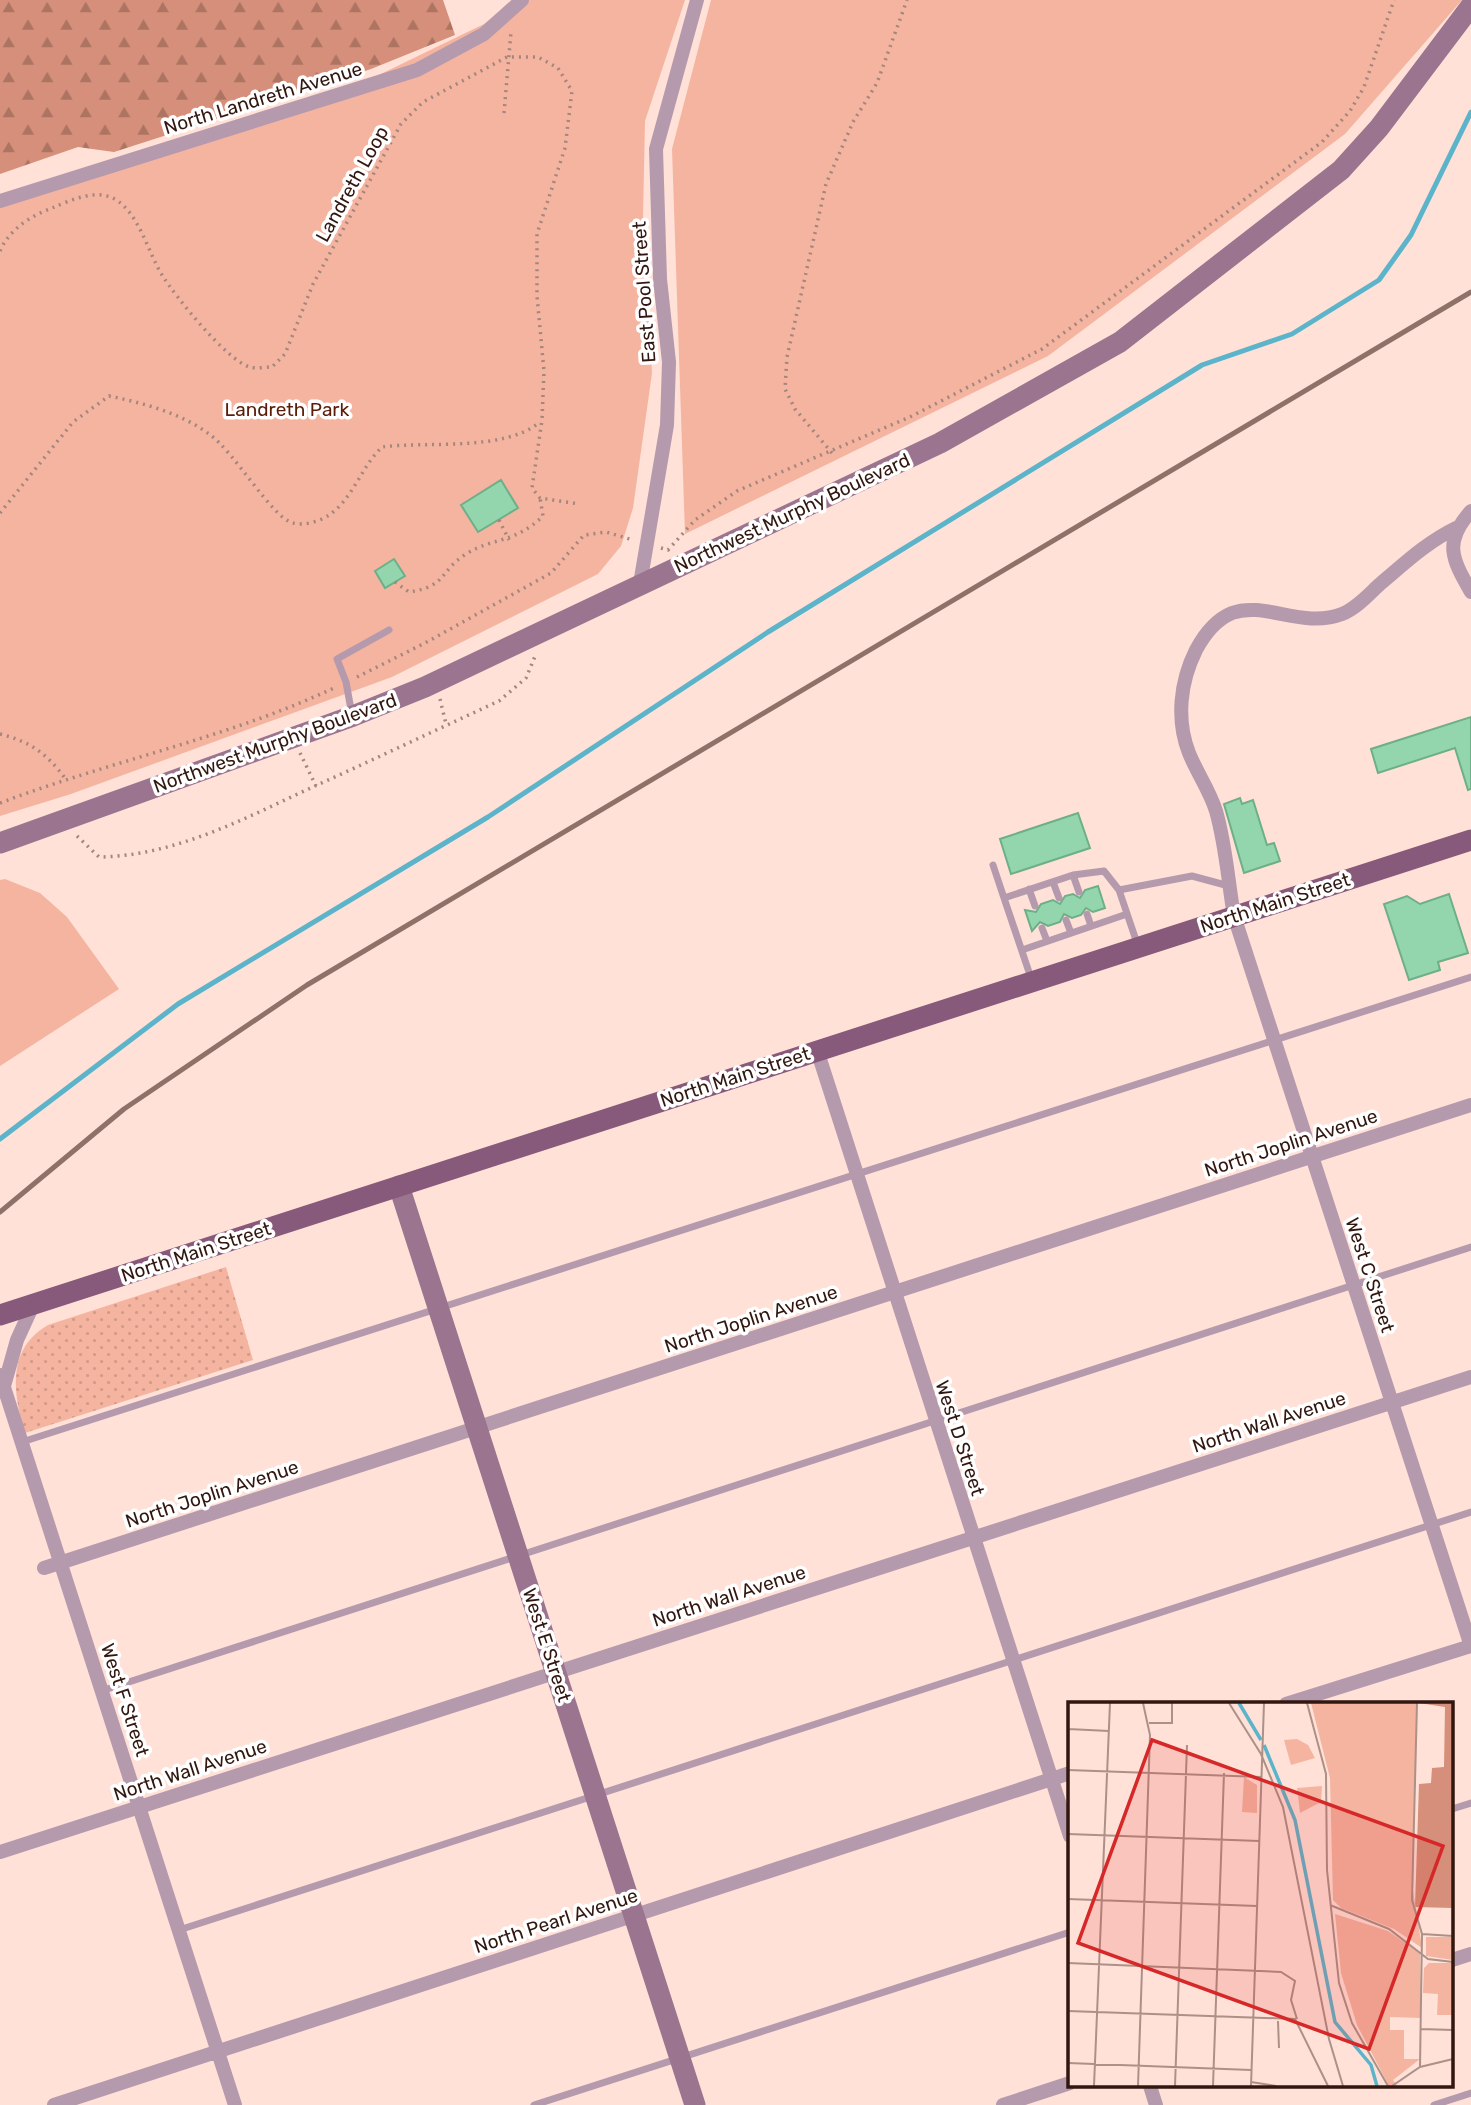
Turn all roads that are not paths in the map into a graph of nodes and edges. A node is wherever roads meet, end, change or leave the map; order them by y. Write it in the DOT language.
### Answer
graph roads {
  1 [pos="697,0"];
  2 [pos="519,3"];
  3 [pos="1471,6"];
  4 [pos="0,201"];
  5 [pos="1471,511"];
  6 [pos="1457,528"];
  7 [pos="640,584"];
  8 [pos="1471,592"];
  9 [pos="389,630"];
  10 [pos="353,716"];
  11 [pos="1471,840"];
  12 [pos="0,843"];
  13 [pos="992,865"];
  14 [pos="1073,875"];
  15 [pos="1053,882"];
  16 [pos="1229,886"];
  17 [pos="1029,889"];
  18 [pos="1119,890"];
  19 [pos="1079,892"];
  20 [pos="1004,898"];
  21 [pos="1059,898"];
  22 [pos="1035,906"];
  23 [pos="1087,914"];
  24 [pos="1127,914"];
  25 [pos="1234,916"];
  26 [pos="1066,920"];
  27 [pos="1091,926"];
  28 [pos="1042,928"];
  29 [pos="1071,933"];
  30 [pos="1046,941"];
  31 [pos="1138,947"];
  32 [pos="1022,950"];
  33 [pos="1471,977"];
  34 [pos="1032,981"];
  35 [pos="1274,1040"];
  36 [pos="817,1051"];
  37 [pos="1471,1105"];
  38 [pos="1312,1157"];
  39 [pos="857,1174"];
  40 [pos="399,1186"];
  41 [pos="1471,1247"];
  42 [pos="1353,1285"];
  43 [pos="894,1292"];
  44 [pos="33,1305"];
  45 [pos="438,1309"];
  46 [pos="0,1315"];
  47 [pos="1471,1377"];
  48 [pos="2,1381"];
  49 [pos="1392,1403"];
  50 [pos="935,1420"];
  51 [pos="477,1429"];
  52 [pos="21,1443"];
  53 [pos="1471,1512"];
  54 [pos="1431,1525"];
  55 [pos="972,1538"];
  56 [pos="518,1556"];
  57 [pos="60,1563"];
  58 [pos="44,1568"];
  59 [pos="1471,1646"];
  60 [pos="1013,1660"];
  61 [pos="556,1672"];
  62 [pos="102,1690"];
  63 [pos="1292,1702"];
  64 [pos="1068,1774"];
  65 [pos="1052,1779"];
  66 [pos="595,1795"];
  67 [pos="1471,1802"];
  68 [pos="139,1806"];
  69 [pos="1454,1808"];
  70 [pos="1068,1830"];
  71 [pos="0,1852"];
  72 [pos="634,1916"];
  73 [pos="178,1930"];
  74 [pos="1068,1933"];
  75 [pos="1471,1954"];
  76 [pos="1454,1959"];
  77 [pos="217,2050"];
  78 [pos="680,2058"];
  79 [pos="1068,2085"];
  80 [pos="1151,2088"];
  81 [pos="1471,2093"];
  82 [pos="54,2105"];
  83 [pos="235,2105"];
  84 [pos="534,2105"];
  85 [pos="695,2105"];
  86 [pos="1003,2105"];
  87 [pos="1156,2105"];
  88 [pos="1434,2105"];
  1 -- 7 [label="street, East Pool Street"];
  2 -- 4 [label="street, North Landreth Avenue"];
  3 -- 7 [label="street, Northwest Murphy Boulevard"];
  5 -- 6 [label="street"];
  6 -- 8 [label="street"];
  6 -- 16 [label="street, West C Street"];
  7 -- 10 [label="street, Northwest Murphy Boulevard"];
  9 -- 10 [label="lane"];
  10 -- 12 [label="street, Northwest Murphy Boulevard"];
  11 -- 25 [label="main road, North Main Street"];
  13 -- 20 [label="lane"];
  14 -- 15 [label="lane"];
  14 -- 18 [label="lane"];
  14 -- 19 [label="lane"];
  15 -- 17 [label="lane"];
  15 -- 21 [label="lane"];
  16 -- 18 [label="lane"];
  16 -- 25 [label="street, West C Street"];
  17 -- 20 [label="lane"];
  17 -- 22 [label="lane"];
  18 -- 24 [label="lane"];
  20 -- 32 [label="lane"];
  23 -- 27 [label="lane"];
  24 -- 27 [label="lane"];
  24 -- 31 [label="lane"];
  25 -- 31 [label="main road, North Main Street"];
  25 -- 35 [label="street, West C Street"];
  26 -- 29 [label="lane"];
  27 -- 29 [label="lane"];
  28 -- 30 [label="lane"];
  29 -- 30 [label="lane"];
  30 -- 32 [label="lane"];
  31 -- 34 [label="main road, North Main Street"];
  32 -- 34 [label="lane"];
  33 -- 35 [label="lane"];
  34 -- 36 [label="main road, North Main Street"];
  35 -- 38 [label="street, West C Street"];
  35 -- 39 [label="lane"];
  36 -- 39 [label="street, West D Street"];
  36 -- 40 [label="main road, North Main Street"];
  37 -- 38 [label="street, North Joplin Avenue"];
  38 -- 42 [label="street, West C Street"];
  38 -- 43 [label="street, North Joplin Avenue"];
  39 -- 43 [label="street, West D Street"];
  39 -- 45 [label="lane"];
  40 -- 44 [label="main road, North Main Street"];
  40 -- 45 [label="street, West E Street"];
  41 -- 42 [label="lane"];
  42 -- 49 [label="street, West C Street"];
  42 -- 50 [label="lane"];
  43 -- 50 [label="street, West D Street"];
  43 -- 51 [label="street, North Joplin Avenue"];
  44 -- 46 [label="main road, North Main Street"];
  44 -- 48 [label="street, West F Street"];
  45 -- 51 [label="street, West E Street"];
  45 -- 52 [label="lane"];
  47 -- 49 [label="street, North Wall Avenue"];
  48 -- 52 [label="street, West F Street"];
  49 -- 54 [label="street, West C Street"];
  49 -- 55 [label="street, North Wall Avenue"];
  50 -- 55 [label="street, West D Street"];
  50 -- 56 [label="lane"];
  51 -- 56 [label="street, West E Street"];
  51 -- 57 [label="street, North Joplin Avenue"];
  52 -- 57 [label="street, West F Street"];
  53 -- 54 [label="lane"];
  54 -- 59 [label="street, West C Street"];
  54 -- 60 [label="lane"];
  55 -- 60 [label="street, West D Street"];
  55 -- 61 [label="street, North Wall Avenue"];
  56 -- 61 [label="street, West E Street"];
  56 -- 62 [label="lane"];
  57 -- 58 [label="street, North Joplin Avenue"];
  57 -- 62 [label="street, West F Street"];
  59 -- 63 [label="street"];
  60 -- 65 [label="street, West D Street"];
  60 -- 66 [label="lane"];
  61 -- 66 [label="street, West E Street"];
  61 -- 68 [label="street, North Wall Avenue"];
  62 -- 68 [label="street, West F Street"];
  64 -- 65 [label="street, North Pearl Avenue"];
  65 -- 70 [label="street, West D Street"];
  65 -- 72 [label="street, North Pearl Avenue"];
  66 -- 72 [label="street, West E Street"];
  66 -- 73 [label="lane"];
  67 -- 69 [label="lane"];
  68 -- 71 [label="street, North Wall Avenue"];
  68 -- 73 [label="street, West F Street"];
  72 -- 77 [label="street, North Pearl Avenue"];
  72 -- 78 [label="street, West E Street"];
  73 -- 77 [label="street, West F Street"];
  74 -- 78 [label="lane"];
  75 -- 76 [label="street"];
  77 -- 82 [label="street, North Pearl Avenue"];
  77 -- 83 [label="street, West F Street"];
  78 -- 84 [label="lane"];
  78 -- 85 [label="street, West E Street"];
  79 -- 86 [label="street"];
  80 -- 87 [label="street"];
  81 -- 88 [label="lane"];
}
